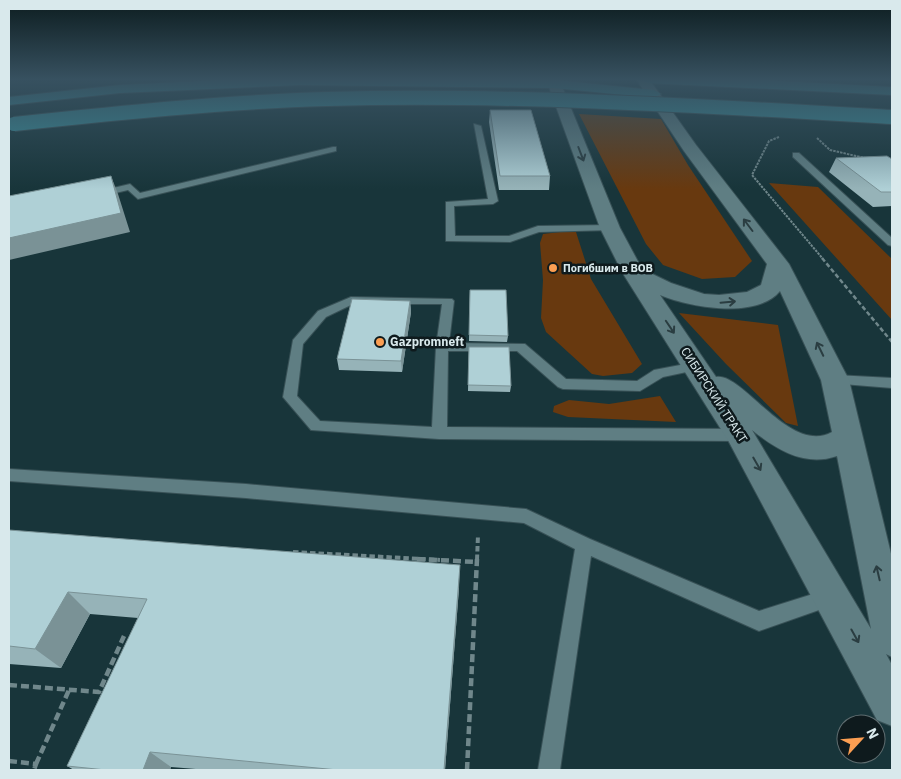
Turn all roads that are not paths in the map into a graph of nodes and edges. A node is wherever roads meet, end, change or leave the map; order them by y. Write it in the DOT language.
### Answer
graph roads {
  1 [pos="33,115"];
  2 [pos="68,115"];
  3 [pos="567,115"];
  4 [pos="668,115"];
  5 [pos="857,115"];
  6 [pos="892,117"];
  7 [pos="10,120"];
  8 [pos="477,126"];
  9 [pos="333,149"];
  10 [pos="796,155"];
  11 [pos="92,195"];
  12 [pos="610,228"];
  13 [pos="892,244"];
  14 [pos="778,264"];
  15 [pos="633,272"];
  16 [pos="442,347"];
  17 [pos="696,366"];
  18 [pos="835,380"];
  19 [pos="892,384"];
  20 [pos="439,433"];
  21 [pos="740,435"];
  22 [pos="847,437"];
  23 [pos="9,475"];
  24 [pos="584,544"];
  25 [pos="833,597"];
  26 [pos="892,638"];
  27 [pos="892,705"];
  28 [pos="549,770"];
  1 -- 7 [label="main road"];
  2 -- 7 [label="main road, bridge"];
  3 -- 12 [label="main road, СИБИРСКИЙ ТРАКТ, one-way"];
  14 -- 4 [label="main road, one-way"];
  5 -- 6 [label="main road, bridge"];
  8 -- 12 [label="lane"];
  9 -- 11 [label="lane"];
  10 -- 13 [label="lane"];
  12 -- 15 [label="main road, СИБИРСКИЙ ТРАКТ"];
  15 -- 14 [label="main road, one-way"];
  18 -- 14 [label="main road, one-way"];
  15 -- 17 [label="main road, СИБИРСКИЙ ТРАКТ, one-way"];
  16 -- 17 [label="lane"];
  16 -- 20 [label="lane"];
  16 -- 20 [label="lane"];
  17 -- 21 [label="main road, СИБИРСКИЙ ТРАКТ"];
  17 -- 22 [label="main road"];
  18 -- 19 [label="lane"];
  18 -- 22 [label="main road"];
  20 -- 21 [label="lane"];
  21 -- 25 [label="main road, СИБИРСКИЙ ТРАКТ, one-way"];
  26 -- 22 [label="main road, one-way"];
  23 -- 24 [label="lane"];
  24 -- 25 [label="lane"];
  24 -- 28 [label="lane"];
  25 -- 27 [label="main road, СИБИРСКИЙ ТРАКТ, one-way"];
}
